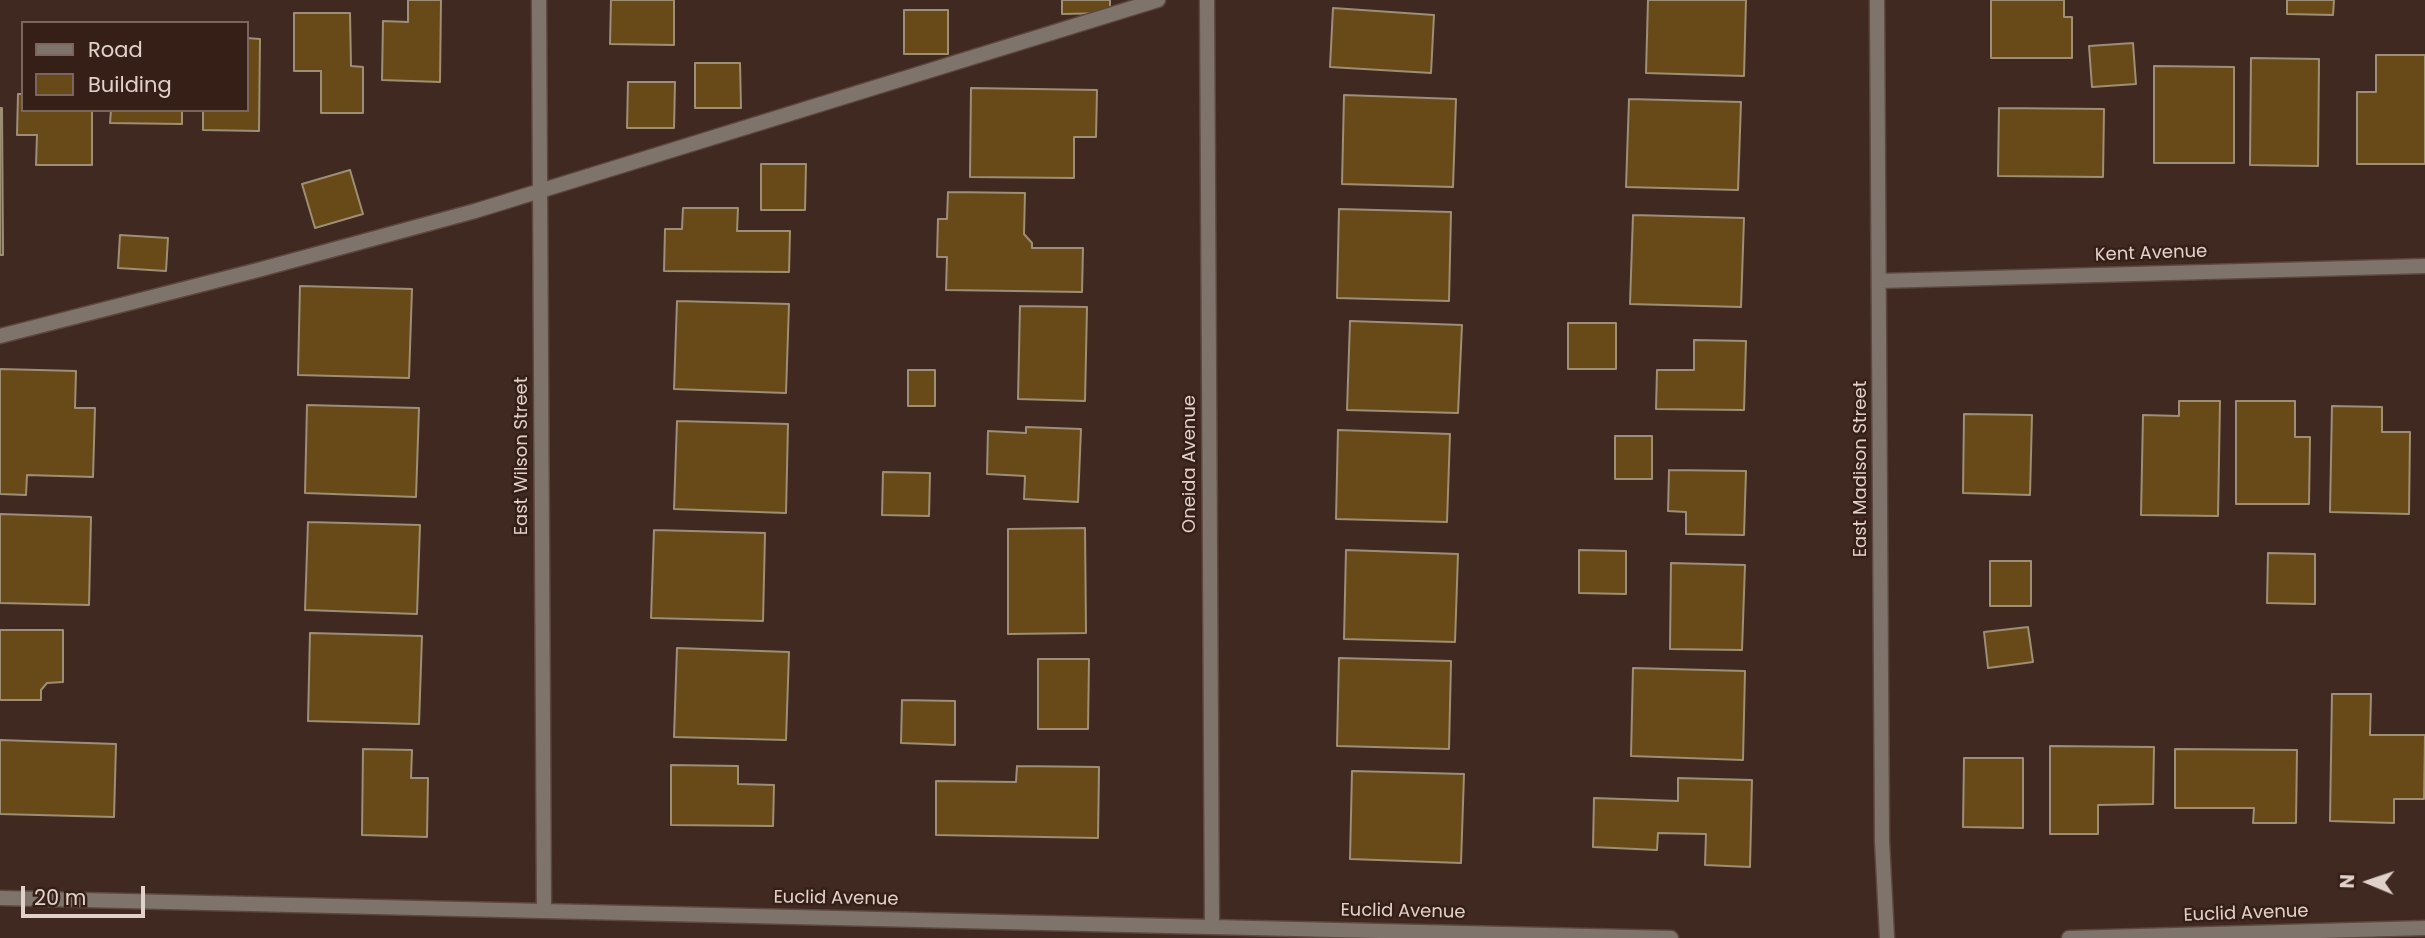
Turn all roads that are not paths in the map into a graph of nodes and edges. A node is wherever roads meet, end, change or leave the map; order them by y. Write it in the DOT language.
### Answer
graph roads {
  1 [pos="539,0"];
  2 [pos="1158,0"];
  3 [pos="1207,0"];
  4 [pos="1877,0"];
  5 [pos="540,190"];
  6 [pos="2425,266"];
  7 [pos="1879,281"];
  8 [pos="0,336"];
  9 [pos="0,898"];
  10 [pos="544,911"];
  11 [pos="1212,927"];
  12 [pos="2425,928"];
  13 [pos="1671,938"];
  14 [pos="1887,938"];
  15 [pos="2069,938"];
  1 -- 5 [label="street, East Wilson Street"];
  2 -- 5 [label="street"];
  3 -- 11 [label="street, Oneida Avenue"];
  4 -- 7 [label="street, East Madison Street"];
  5 -- 8 [label="street"];
  5 -- 10 [label="street, East Wilson Street"];
  6 -- 7 [label="street, Kent Avenue"];
  7 -- 14 [label="street, East Madison Street"];
  9 -- 10 [label="street, Euclid Avenue"];
  10 -- 11 [label="street, Euclid Avenue"];
  11 -- 13 [label="street, Euclid Avenue"];
  12 -- 15 [label="street, Euclid Avenue"];
}
